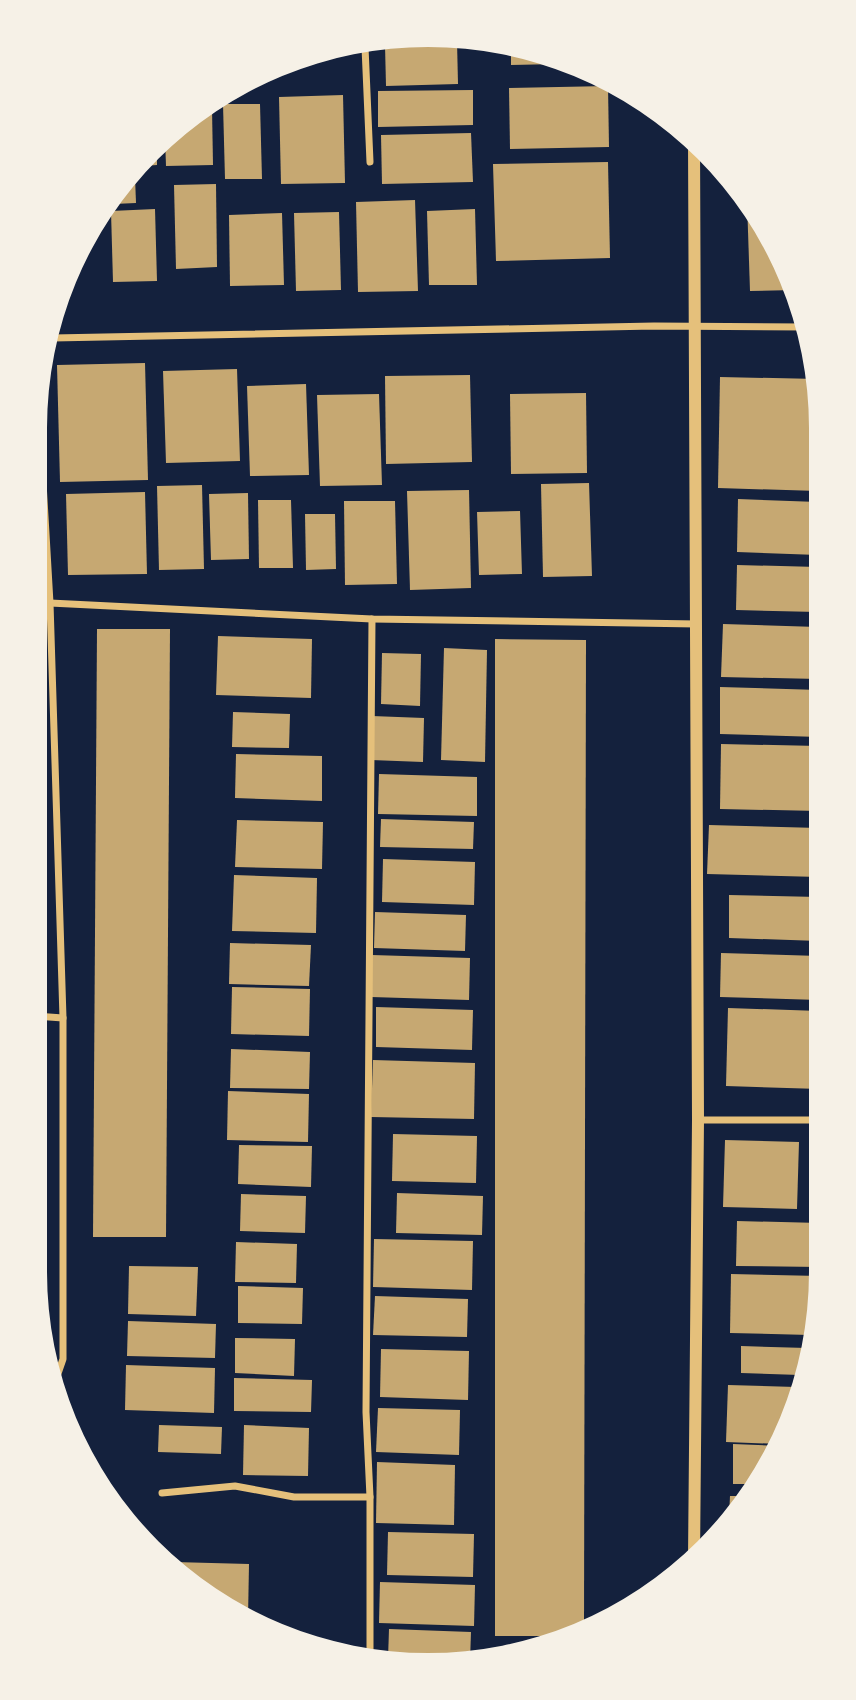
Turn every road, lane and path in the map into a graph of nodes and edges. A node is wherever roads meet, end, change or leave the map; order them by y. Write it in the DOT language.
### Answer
graph roads {
  1 [pos="365,53"];
  2 [pos="694,156"];
  3 [pos="370,162"];
  4 [pos="694,326"];
  5 [pos="795,327"];
  6 [pos="58,338"];
  7 [pos="47,551"];
  8 [pos="50,603"];
  9 [pos="372,619"];
  10 [pos="697,624"];
  11 [pos="47,1017"];
  12 [pos="64,1018"];
  13 [pos="698,1119"];
  14 [pos="809,1120"];
  15 [pos="60,1369"];
  16 [pos="162,1493"];
  17 [pos="370,1497"];
  18 [pos="694,1544"];
  19 [pos="370,1648"];
  1 -- 3 [label="street"];
  2 -- 4 [label="street"];
  4 -- 5 [label="street"];
  4 -- 6 [label="street"];
  4 -- 10 [label="street"];
  7 -- 8 [label="street"];
  8 -- 9 [label="street"];
  8 -- 12 [label="street"];
  9 -- 10 [label="street"];
  9 -- 17 [label="street"];
  10 -- 13 [label="street"];
  11 -- 12 [label="street"];
  12 -- 15 [label="street"];
  13 -- 14 [label="street"];
  13 -- 18 [label="street"];
  16 -- 17 [label="street"];
  17 -- 19 [label="street"];
}
